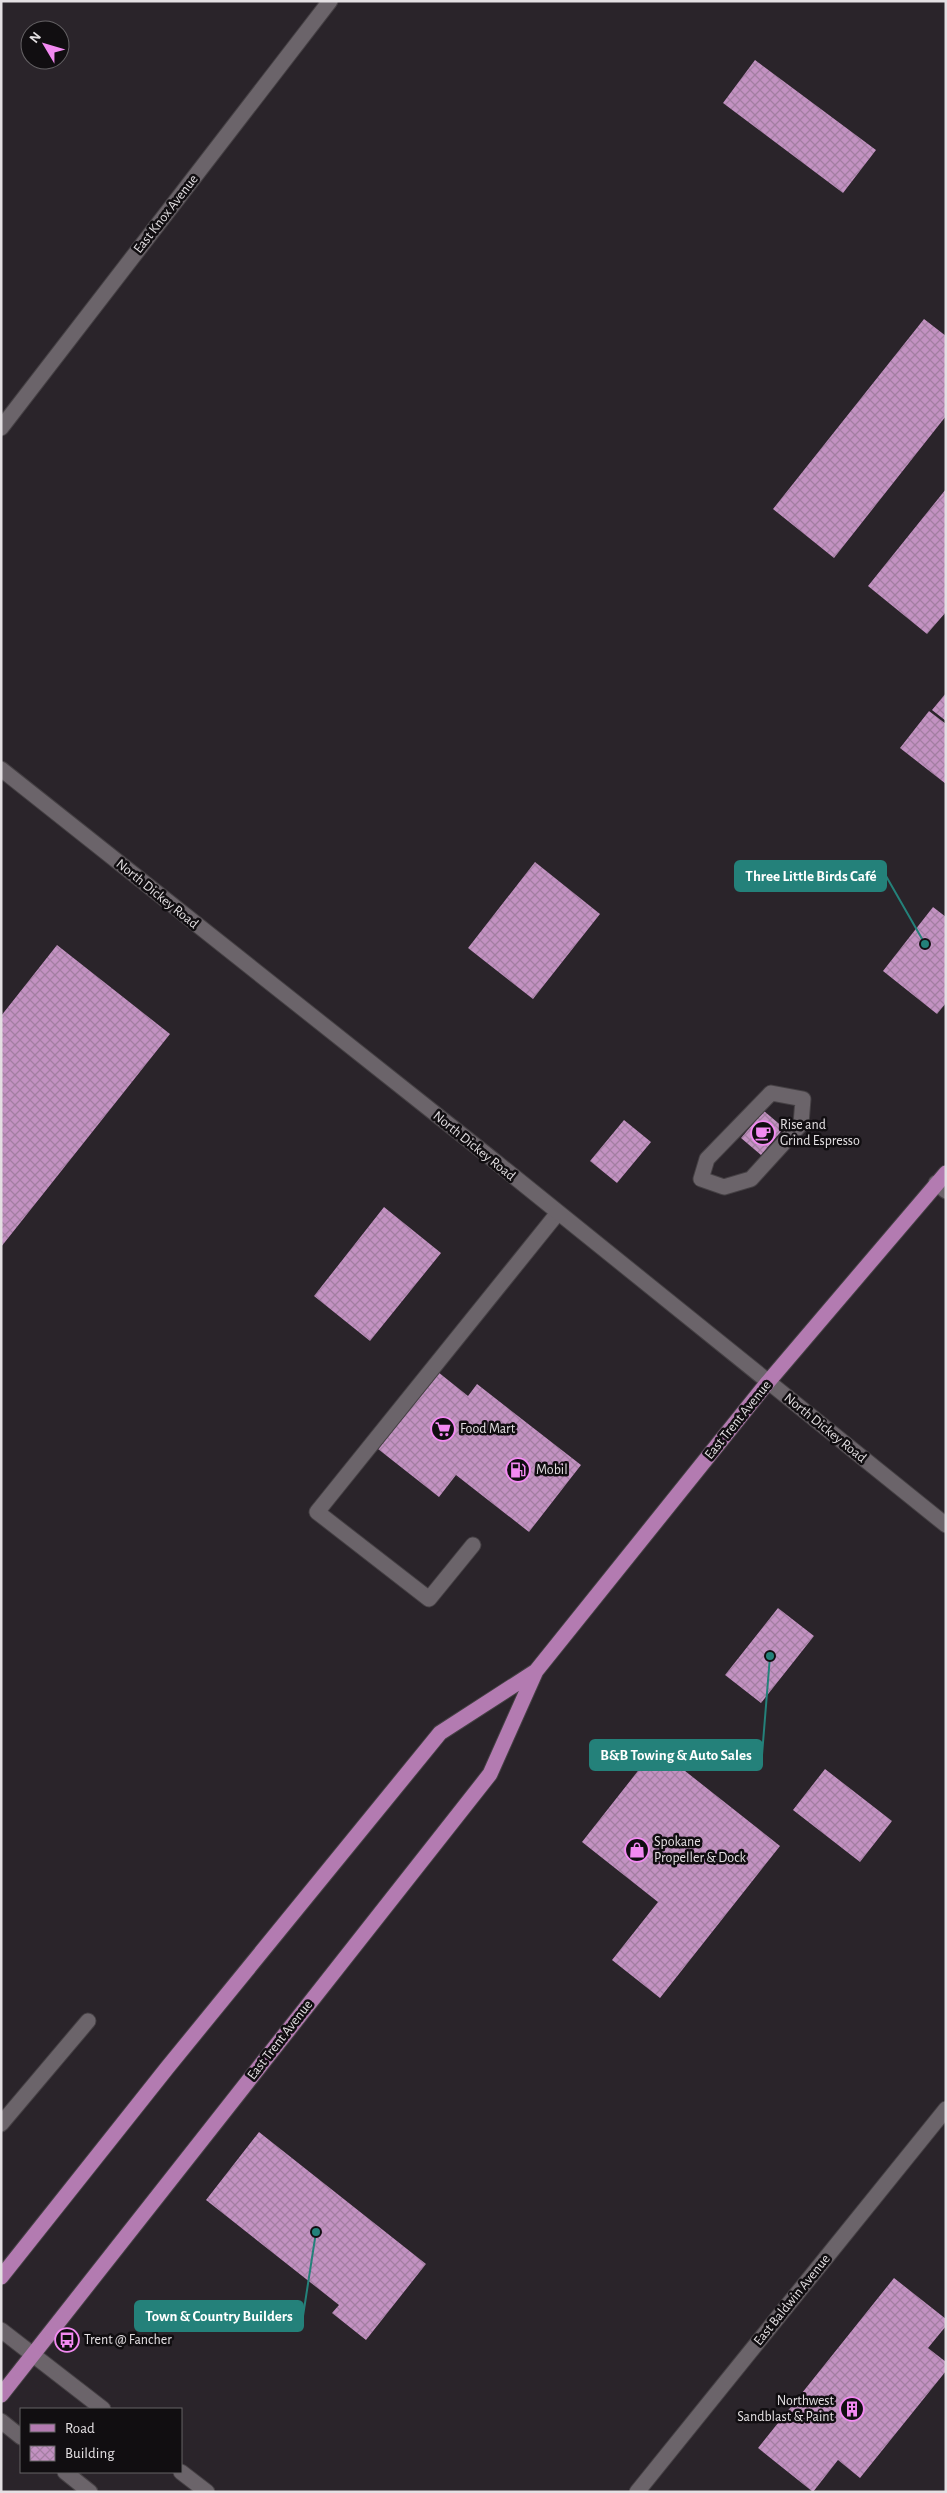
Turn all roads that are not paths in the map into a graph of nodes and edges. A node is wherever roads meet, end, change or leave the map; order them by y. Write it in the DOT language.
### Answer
graph roads {
  1 [pos="330,1"];
  2 [pos="1,428"];
  3 [pos="1,769"];
  4 [pos="700,1179"];
  5 [pos="942,1182"];
  6 [pos="558,1214"];
  7 [pos="768,1382"];
  8 [pos="946,1525"];
  9 [pos="473,1545"];
  10 [pos="536,1671"];
  11 [pos="88,2021"];
  12 [pos="946,2109"];
  13 [pos="1,2124"];
  14 [pos="1,2277"];
  15 [pos="1,2330"];
  16 [pos="32,2354"];
  17 [pos="1,2394"];
  18 [pos="102,2408"];
  19 [pos="1,2421"];
  20 [pos="20,2436"];
  21 [pos="66,2473"];
  22 [pos="182,2473"];
  23 [pos="90,2492"];
  24 [pos="206,2492"];
  25 [pos="637,2492"];
  1 -- 2 [label="street, East Knox Avenue"];
  3 -- 6 [label="street, North Dickey Road"];
  4 -- 4 [label="street"];
  5 -- 7 [label="main road, East Trent Avenue"];
  6 -- 7 [label="street, North Dickey Road"];
  6 -- 9 [label="street"];
  7 -- 8 [label="street, North Dickey Road"];
  7 -- 10 [label="main road, East Trent Avenue"];
  10 -- 14 [label="main road, East Trent Avenue"];
  10 -- 16 [label="main road, East Trent Avenue"];
  11 -- 13 [label="street"];
  12 -- 25 [label="street, East Baldwin Avenue"];
  15 -- 16 [label="street"];
  16 -- 17 [label="main road, East Trent Avenue"];
  16 -- 18 [label="street"];
  19 -- 20 [label="street"];
  21 -- 23 [label="street"];
  22 -- 24 [label="street"];
}
